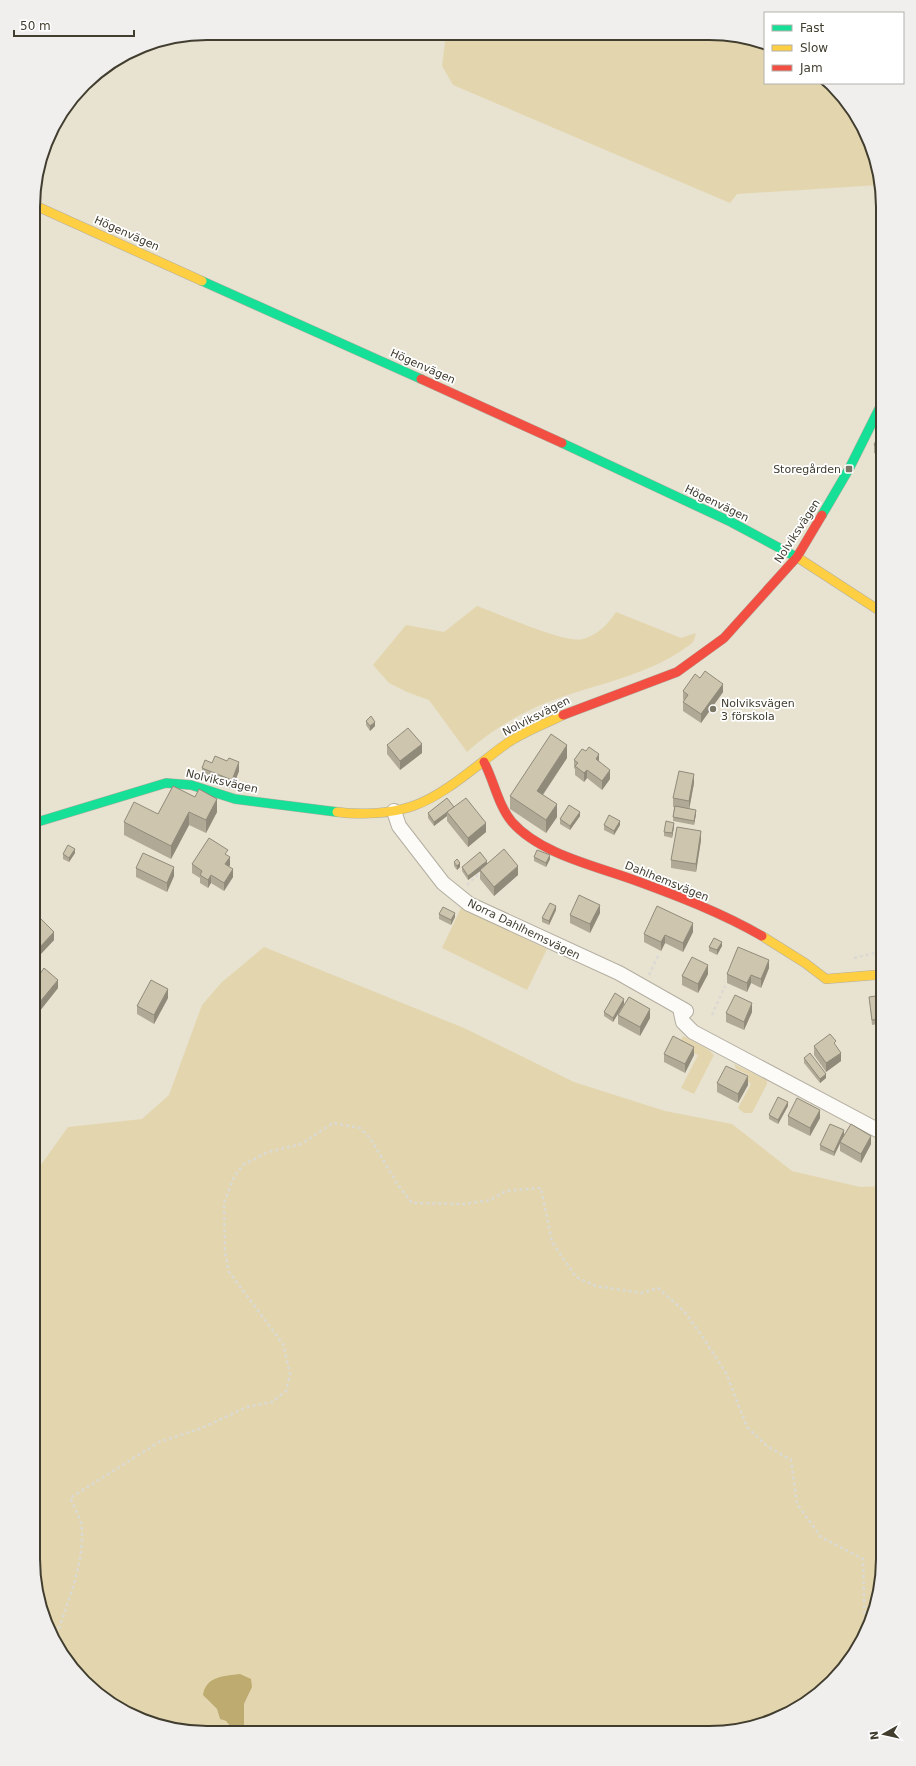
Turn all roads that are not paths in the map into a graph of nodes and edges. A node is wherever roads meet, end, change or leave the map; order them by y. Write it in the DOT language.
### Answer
graph roads {
  1 [pos="40,208"];
  2 [pos="876,415"];
  3 [pos="797,557"];
  4 [pos="876,609"];
  5 [pos="484,762"];
  6 [pos="394,811"];
  7 [pos="40,821"];
  8 [pos="874,975"];
  9 [pos="876,1129"];
  1 -- 3 [label="street, Högenvägen"];
  2 -- 3 [label="street, Nolviksvägen"];
  3 -- 4 [label="street, Högenvägen"];
  3 -- 5 [label="street, Nolviksvägen"];
  5 -- 6 [label="street, Nolviksvägen"];
  5 -- 8 [label="street, Dahlhemsvägen"];
  6 -- 7 [label="street, Nolviksvägen"];
  6 -- 9 [label="street, Norra Dahlhemsvägen"];
}
